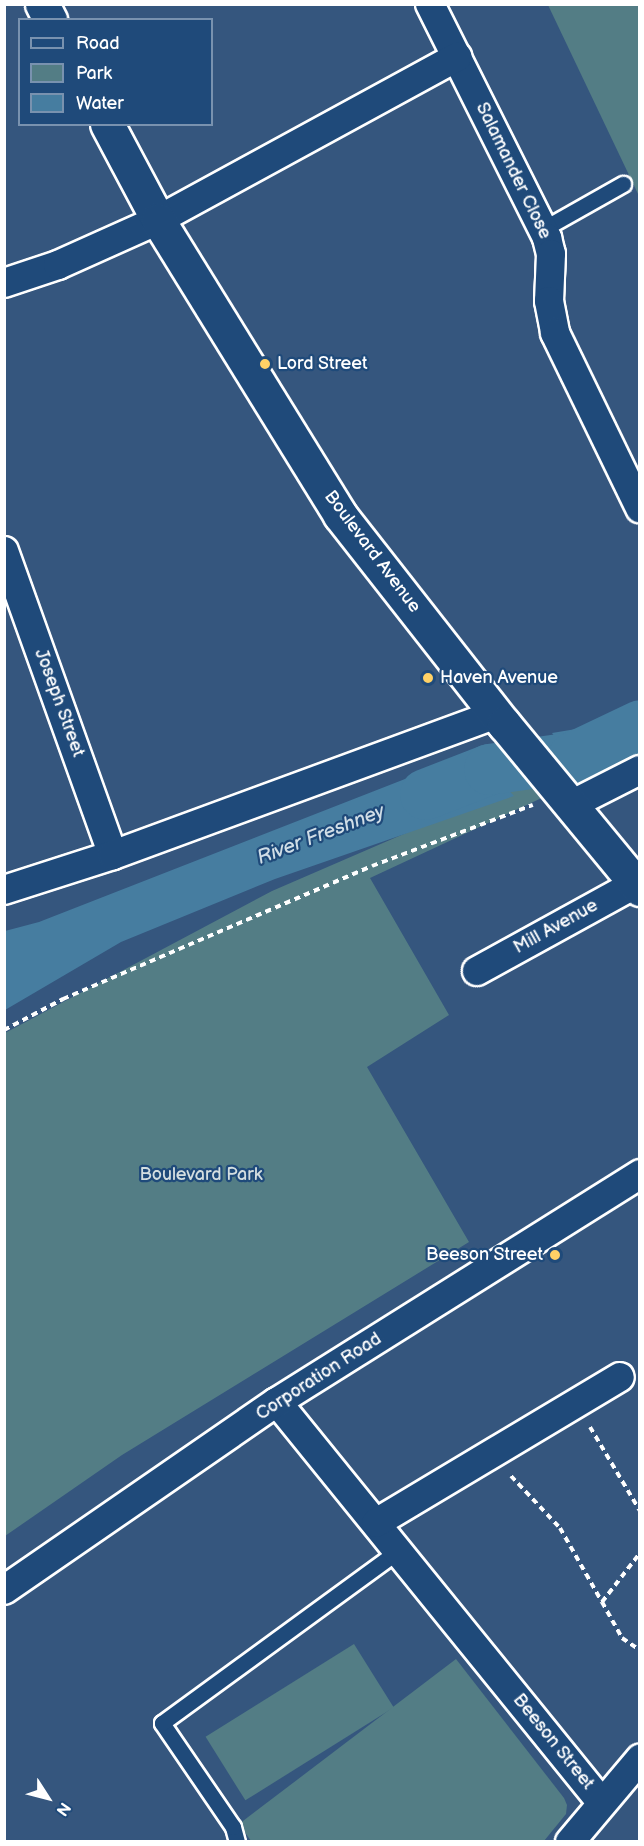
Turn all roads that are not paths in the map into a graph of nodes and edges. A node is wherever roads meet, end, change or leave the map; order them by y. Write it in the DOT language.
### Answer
graph roads {
  1 [pos="42,4"];
  2 [pos="430,4"];
  3 [pos="49,18"];
  4 [pos="457,57"];
  5 [pos="108,126"];
  6 [pos="623,184"];
  7 [pos="159,220"];
  8 [pos="543,229"];
  9 [pos="4,283"];
  10 [pos="639,508"];
  11 [pos="4,550"];
  12 [pos="500,719"];
  13 [pos="639,770"];
  14 [pos="557,801"];
  15 [pos="113,855"];
  16 [pos="637,886"];
  17 [pos="4,890"];
  18 [pos="477,971"];
  19 [pos="639,1174"];
  20 [pos="620,1377"];
  21 [pos="277,1402"];
  22 [pos="376,1523"];
  23 [pos="399,1550"];
  24 [pos="4,1590"];
  25 [pos="639,1760"];
  26 [pos="602,1803"];
  27 [pos="237,1842"];
  28 [pos="570,1842"];
  1 -- 3 [label="street"];
  2 -- 4 [label="street, Salamander Close"];
  4 -- 7 [label="street"];
  4 -- 8 [label="street, Salamander Close"];
  5 -- 7 [label="street, Boulevard Avenue"];
  6 -- 8 [label="lane"];
  7 -- 9 [label="street"];
  7 -- 12 [label="street, Boulevard Avenue"];
  8 -- 10 [label="street, Salamander Close"];
  11 -- 15 [label="street, Joseph Street"];
  12 -- 14 [label="street, Boulevard Avenue"];
  12 -- 15 [label="street"];
  13 -- 14 [label="street"];
  14 -- 16 [label="street, Boulevard Avenue"];
  15 -- 17 [label="street"];
  16 -- 18 [label="street, Mill Avenue"];
  19 -- 21 [label="street, Corporation Road"];
  20 -- 22 [label="street"];
  21 -- 22 [label="street, Beeson Street"];
  21 -- 24 [label="street, Corporation Road"];
  22 -- 23 [label="street, Beeson Street"];
  23 -- 26 [label="street, Beeson Street"];
  23 -- 27 [label="lane"];
  25 -- 26 [label="street"];
  26 -- 28 [label="street"];
}
